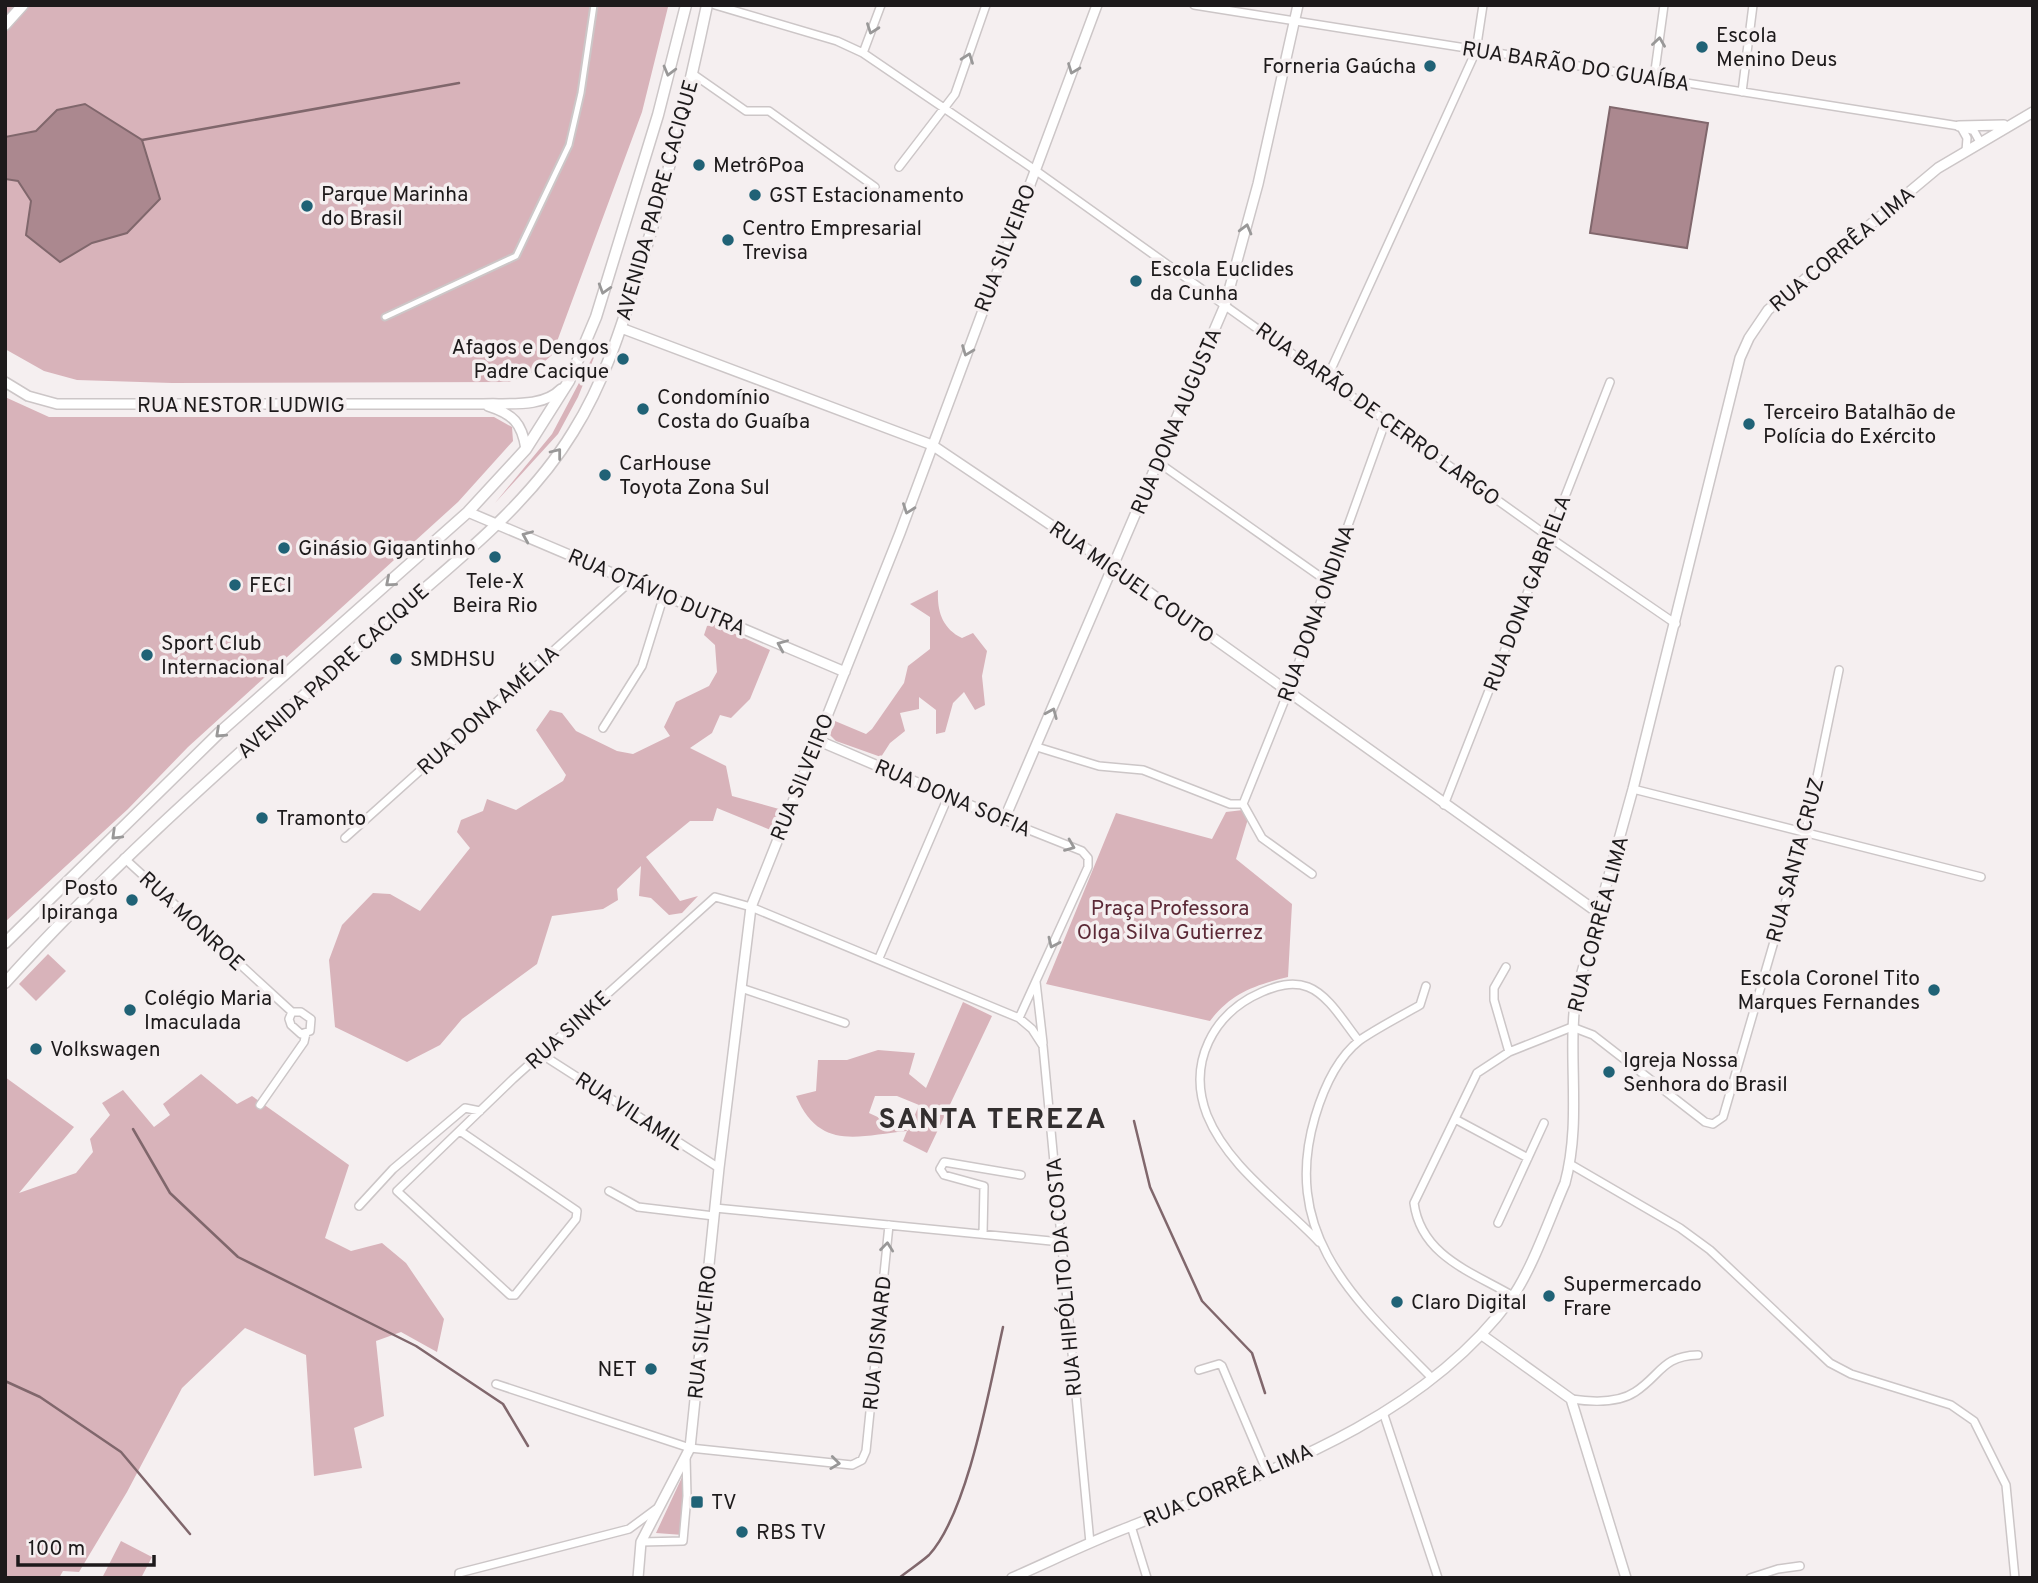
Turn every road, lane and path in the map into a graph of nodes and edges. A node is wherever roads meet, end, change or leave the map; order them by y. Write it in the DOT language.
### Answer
graph roads {
  1 [pos="23,5"];
  2 [pos="593,5"];
  3 [pos="686,5"];
  4 [pos="707,5"];
  5 [pos="715,5"];
  6 [pos="881,5"];
  7 [pos="986,5"];
  8 [pos="1097,5"];
  9 [pos="1194,5"];
  10 [pos="1298,5"];
  11 [pos="1483,5"];
  12 [pos="1664,5"];
  13 [pos="1753,5"];
  14 [pos="1296,23"];
  15 [pos="5,25"];
  16 [pos="1476,51"];
  17 [pos="863,53"];
  18 [pos="693,74"];
  19 [pos="1654,78"];
  20 [pos="1742,92"];
  21 [pos="944,109"];
  22 [pos="2033,112"];
  23 [pos="2016,121"];
  24 [pos="1959,126"];
  25 [pos="1980,142"];
  26 [pos="1966,151"];
  27 [pos="900,167"];
  28 [pos="1035,170"];
  29 [pos="875,187"];
  30 [pos="1225,305"];
  31 [pos="385,317"];
  32 [pos="621,328"];
  33 [pos="1328,376"];
  34 [pos="569,381"];
  35 [pos="5,382"];
  36 [pos="1610,382"];
  37 [pos="483,404"];
  38 [pos="1386,420"];
  39 [pos="932,445"];
  40 [pos="526,449"];
  41 [pos="1159,463"];
  42 [pos="468,512"];
  43 [pos="497,523"];
  44 [pos="1549,537"];
  45 [pos="1115,568"];
  46 [pos="631,581"];
  47 [pos="1328,582"];
  48 [pos="664,595"];
  49 [pos="1676,624"];
  50 [pos="1839,670"];
  51 [pos="845,672"];
  52 [pos="1288,692"];
  53 [pos="603,728"];
  54 [pos="817,740"];
  55 [pos="1037,747"];
  56 [pos="1633,789"];
  57 [pos="948,797"];
  58 [pos="1243,804"];
  59 [pos="1444,805"];
  60 [pos="1004,820"];
  61 [pos="1805,835"];
  62 [pos="345,838"];
  63 [pos="124,858"];
  64 [pos="1312,874"];
  65 [pos="1981,877"];
  66 [pos="751,907"];
  67 [pos="1600,914"];
  68 [pos="5,943"];
  69 [pos="879,958"];
  70 [pos="1506,967"];
  71 [pos="1036,981"];
  72 [pos="5,983"];
  73 [pos="1426,986"];
  74 [pos="741,988"];
  75 [pos="292,1012"];
  76 [pos="1018,1018"];
  77 [pos="845,1023"];
  78 [pos="1572,1027"];
  79 [pos="306,1033"];
  80 [pos="1359,1041"];
  81 [pos="1043,1046"];
  82 [pos="1509,1052"];
  83 [pos="541,1054"];
  84 [pos="260,1105"];
  85 [pos="480,1111"];
  86 [pos="1455,1119"];
  87 [pos="1544,1123"];
  88 [pos="460,1131"];
  89 [pos="1528,1158"];
  90 [pos="1570,1164"];
  91 [pos="719,1168"];
  92 [pos="1021,1175"];
  93 [pos="609,1191"];
  94 [pos="359,1206"];
  95 [pos="714,1212"];
  96 [pos="1498,1223"];
  97 [pos="889,1225"];
  98 [pos="983,1234"];
  99 [pos="1061,1242"];
  100 [pos="1319,1242"];
  101 [pos="1513,1296"];
  102 [pos="1482,1335"];
  103 [pos="1698,1355"];
  104 [pos="1199,1370"];
  105 [pos="1432,1378"];
  106 [pos="496,1384"];
  107 [pos="1570,1399"];
  108 [pos="1383,1412"];
  109 [pos="691,1448"];
  110 [pos="686,1457"];
  111 [pos="1267,1472"];
  112 [pos="656,1508"];
  113 [pos="1131,1526"];
  114 [pos="641,1542"];
  115 [pos="1090,1543"];
  116 [pos="1800,1566"];
  117 [pos="459,1575"];
  118 [pos="638,1578"];
  119 [pos="1012,1578"];
  120 [pos="1147,1578"];
  121 [pos="1438,1578"];
  122 [pos="1626,1578"];
  123 [pos="1750,1578"];
  124 [pos="2015,1578"];
  1 -- 15 [label="main road"];
  2 -- 31 [label="street"];
  3 -- 34 [label="main road, AVENIDA PADRE CACIQUE, one-way"];
  4 -- 18 [label="main road, AVENIDA PADRE CACIQUE"];
  5 -- 17 [label="street, RUA BARÃO DE CERRO LARGO"];
  6 -- 17 [label="street, one-way"];
  21 -- 7 [label="street, one-way"];
  8 -- 28 [label="street, RUA SILVEIRO, one-way"];
  9 -- 14 [label="street, RUA BARÃO DO GUAÍBA"];
  10 -- 14 [label="street, RUA DONA AUGUSTA"];
  11 -- 16 [label="street"];
  19 -- 12 [label="street, one-way"];
  13 -- 20 [label="street"];
  14 -- 16 [label="street, RUA BARÃO DO GUAÍBA"];
  30 -- 14 [label="street, RUA DONA AUGUSTA, one-way"];
  16 -- 19 [label="street, RUA BARÃO DO GUAÍBA"];
  16 -- 33 [label="street"];
  17 -- 21 [label="street, RUA BARÃO DE CERRO LARGO"];
  18 -- 29 [label="street"];
  18 -- 32 [label="main road, AVENIDA PADRE CACIQUE"];
  19 -- 20 [label="street, RUA BARÃO DO GUAÍBA"];
  20 -- 24 [label="street, RUA BARÃO DO GUAÍBA"];
  21 -- 27 [label="street"];
  21 -- 28 [label="street, RUA BARÃO DE CERRO LARGO"];
  22 -- 23 [label="street, RUA CORRÊA LIMA"];
  23 -- 24 [label="street"];
  23 -- 25 [label="street, RUA CORRÊA LIMA"];
  24 -- 25 [label="street, RUA BARÃO DO GUAÍBA"];
  24 -- 26 [label="street"];
  25 -- 26 [label="street, RUA CORRÊA LIMA"];
  26 -- 49 [label="street, RUA CORRÊA LIMA"];
  28 -- 30 [label="street, RUA BARÃO DE CERRO LARGO"];
  28 -- 39 [label="street, RUA SILVEIRO, one-way"];
  30 -- 33 [label="street, RUA BARÃO DE CERRO LARGO"];
  30 -- 41 [label="street, RUA DONA AUGUSTA"];
  32 -- 39 [label="street, RUA MIGUEL COUTO"];
  43 -- 32 [label="main road, AVENIDA PADRE CACIQUE, one-way"];
  33 -- 38 [label="street, RUA BARÃO DE CERRO LARGO"];
  34 -- 37 [label="street, RUA NESTOR LUDWIG"];
  34 -- 40 [label="main road, AVENIDA PADRE CACIQUE"];
  35 -- 37 [label="street, RUA NESTOR LUDWIG"];
  36 -- 44 [label="street, RUA DONA GABRIELA"];
  37 -- 40 [label="street, RUA NESTOR LUDWIG"];
  38 -- 44 [label="street, RUA BARÃO DE CERRO LARGO"];
  38 -- 47 [label="street, RUA DONA ONDINA"];
  39 -- 45 [label="street, RUA MIGUEL COUTO"];
  39 -- 51 [label="street, RUA SILVEIRO, one-way"];
  40 -- 42 [label="main road, AVENIDA PADRE CACIQUE"];
  41 -- 45 [label="street, RUA DONA AUGUSTA"];
  41 -- 47 [label="street"];
  42 -- 43 [label="street, RUA OTÁVIO DUTRA"];
  42 -- 68 [label="main road, AVENIDA PADRE CACIQUE, one-way"];
  46 -- 43 [label="street, RUA OTÁVIO DUTRA, one-way"];
  43 -- 63 [label="main road, AVENIDA PADRE CACIQUE"];
  44 -- 49 [label="street, RUA BARÃO DE CERRO LARGO"];
  44 -- 59 [label="street, RUA DONA GABRIELA"];
  45 -- 52 [label="street, RUA MIGUEL COUTO"];
  55 -- 45 [label="street, RUA DONA AUGUSTA, one-way"];
  46 -- 48 [label="street, RUA OTÁVIO DUTRA"];
  46 -- 62 [label="street, RUA DONA AMÉLIA"];
  47 -- 52 [label="street, RUA DONA ONDINA"];
  51 -- 48 [label="street, RUA OTÁVIO DUTRA, one-way"];
  48 -- 53 [label="street"];
  49 -- 56 [label="street, RUA CORRÊA LIMA"];
  50 -- 61 [label="street, RUA SANTA CRUZ"];
  51 -- 54 [label="street, RUA SILVEIRO"];
  52 -- 58 [label="street, RUA DONA ONDINA"];
  52 -- 59 [label="street, RUA MIGUEL COUTO"];
  54 -- 57 [label="street, RUA DONA SOFIA"];
  54 -- 66 [label="street, RUA SILVEIRO"];
  55 -- 58 [label="street"];
  55 -- 60 [label="street, RUA DONA AUGUSTA"];
  56 -- 61 [label="street"];
  56 -- 67 [label="street, RUA CORRÊA LIMA"];
  57 -- 60 [label="street, RUA DONA SOFIA"];
  57 -- 69 [label="street"];
  58 -- 64 [label="street"];
  59 -- 67 [label="street, RUA MIGUEL COUTO"];
  60 -- 71 [label="street, RUA DONA SOFIA, one-way"];
  61 -- 65 [label="street"];
  61 -- 78 [label="street, RUA SANTA CRUZ"];
  63 -- 72 [label="main road, AVENIDA PADRE CACIQUE"];
  63 -- 75 [label="street, RUA MONROE"];
  66 -- 69 [label="street"];
  66 -- 74 [label="street, RUA SILVEIRO"];
  66 -- 83 [label="street, RUA SINKE"];
  67 -- 78 [label="street, RUA CORRÊA LIMA"];
  69 -- 76 [label="street"];
  70 -- 82 [label="street"];
  71 -- 76 [label="street"];
  71 -- 81 [label="street, RUA HIPÓLITO DA COSTA"];
  73 -- 80 [label="street"];
  74 -- 77 [label="street"];
  74 -- 91 [label="street, RUA SILVEIRO"];
  75 -- 79 [label="street, RUA MONROE"];
  75 -- 79 [label="street, RUA MONROE"];
  76 -- 81 [label="street"];
  78 -- 82 [label="street"];
  78 -- 90 [label="street, RUA CORRÊA LIMA"];
  79 -- 84 [label="street"];
  80 -- 100 [label="street"];
  80 -- 100 [label="street"];
  81 -- 99 [label="street, RUA HIPÓLITO DA COSTA"];
  82 -- 86 [label="street"];
  83 -- 85 [label="street, RUA SINKE"];
  83 -- 91 [label="street, RUA VILAMIL"];
  85 -- 88 [label="street, RUA SINKE"];
  85 -- 94 [label="street"];
  86 -- 89 [label="street"];
  86 -- 101 [label="street"];
  87 -- 89 [label="street"];
  88 -- 88 [label="street, RUA SINKE"];
  89 -- 96 [label="street"];
  90 -- 101 [label="street, RUA CORRÊA LIMA"];
  90 -- 124 [label="street"];
  91 -- 95 [label="street, RUA SILVEIRO"];
  92 -- 98 [label="street"];
  93 -- 95 [label="street"];
  95 -- 97 [label="street"];
  95 -- 109 [label="street, RUA SILVEIRO"];
  97 -- 98 [label="street"];
  109 -- 97 [label="street, RUA DISNARD, one-way"];
  98 -- 99 [label="street"];
  99 -- 115 [label="street, RUA HIPÓLITO DA COSTA"];
  100 -- 105 [label="street"];
  101 -- 102 [label="street, RUA CORRÊA LIMA"];
  102 -- 105 [label="street, RUA CORRÊA LIMA"];
  102 -- 107 [label="street"];
  103 -- 107 [label="street"];
  104 -- 111 [label="street"];
  105 -- 108 [label="street, RUA CORRÊA LIMA"];
  106 -- 109 [label="street"];
  107 -- 122 [label="street"];
  108 -- 111 [label="street, RUA CORRÊA LIMA"];
  108 -- 121 [label="street"];
  109 -- 110 [label="street, RUA SILVEIRO"];
  110 -- 112 [label="street, RUA SILVEIRO"];
  110 -- 114 [label="street"];
  111 -- 113 [label="street, RUA CORRÊA LIMA"];
  112 -- 114 [label="street, RUA SILVEIRO"];
  112 -- 117 [label="street"];
  113 -- 115 [label="street, RUA CORRÊA LIMA"];
  113 -- 120 [label="street"];
  114 -- 118 [label="street, RUA SILVEIRO"];
  115 -- 119 [label="street, RUA CORRÊA LIMA"];
  116 -- 123 [label="street"];
}
